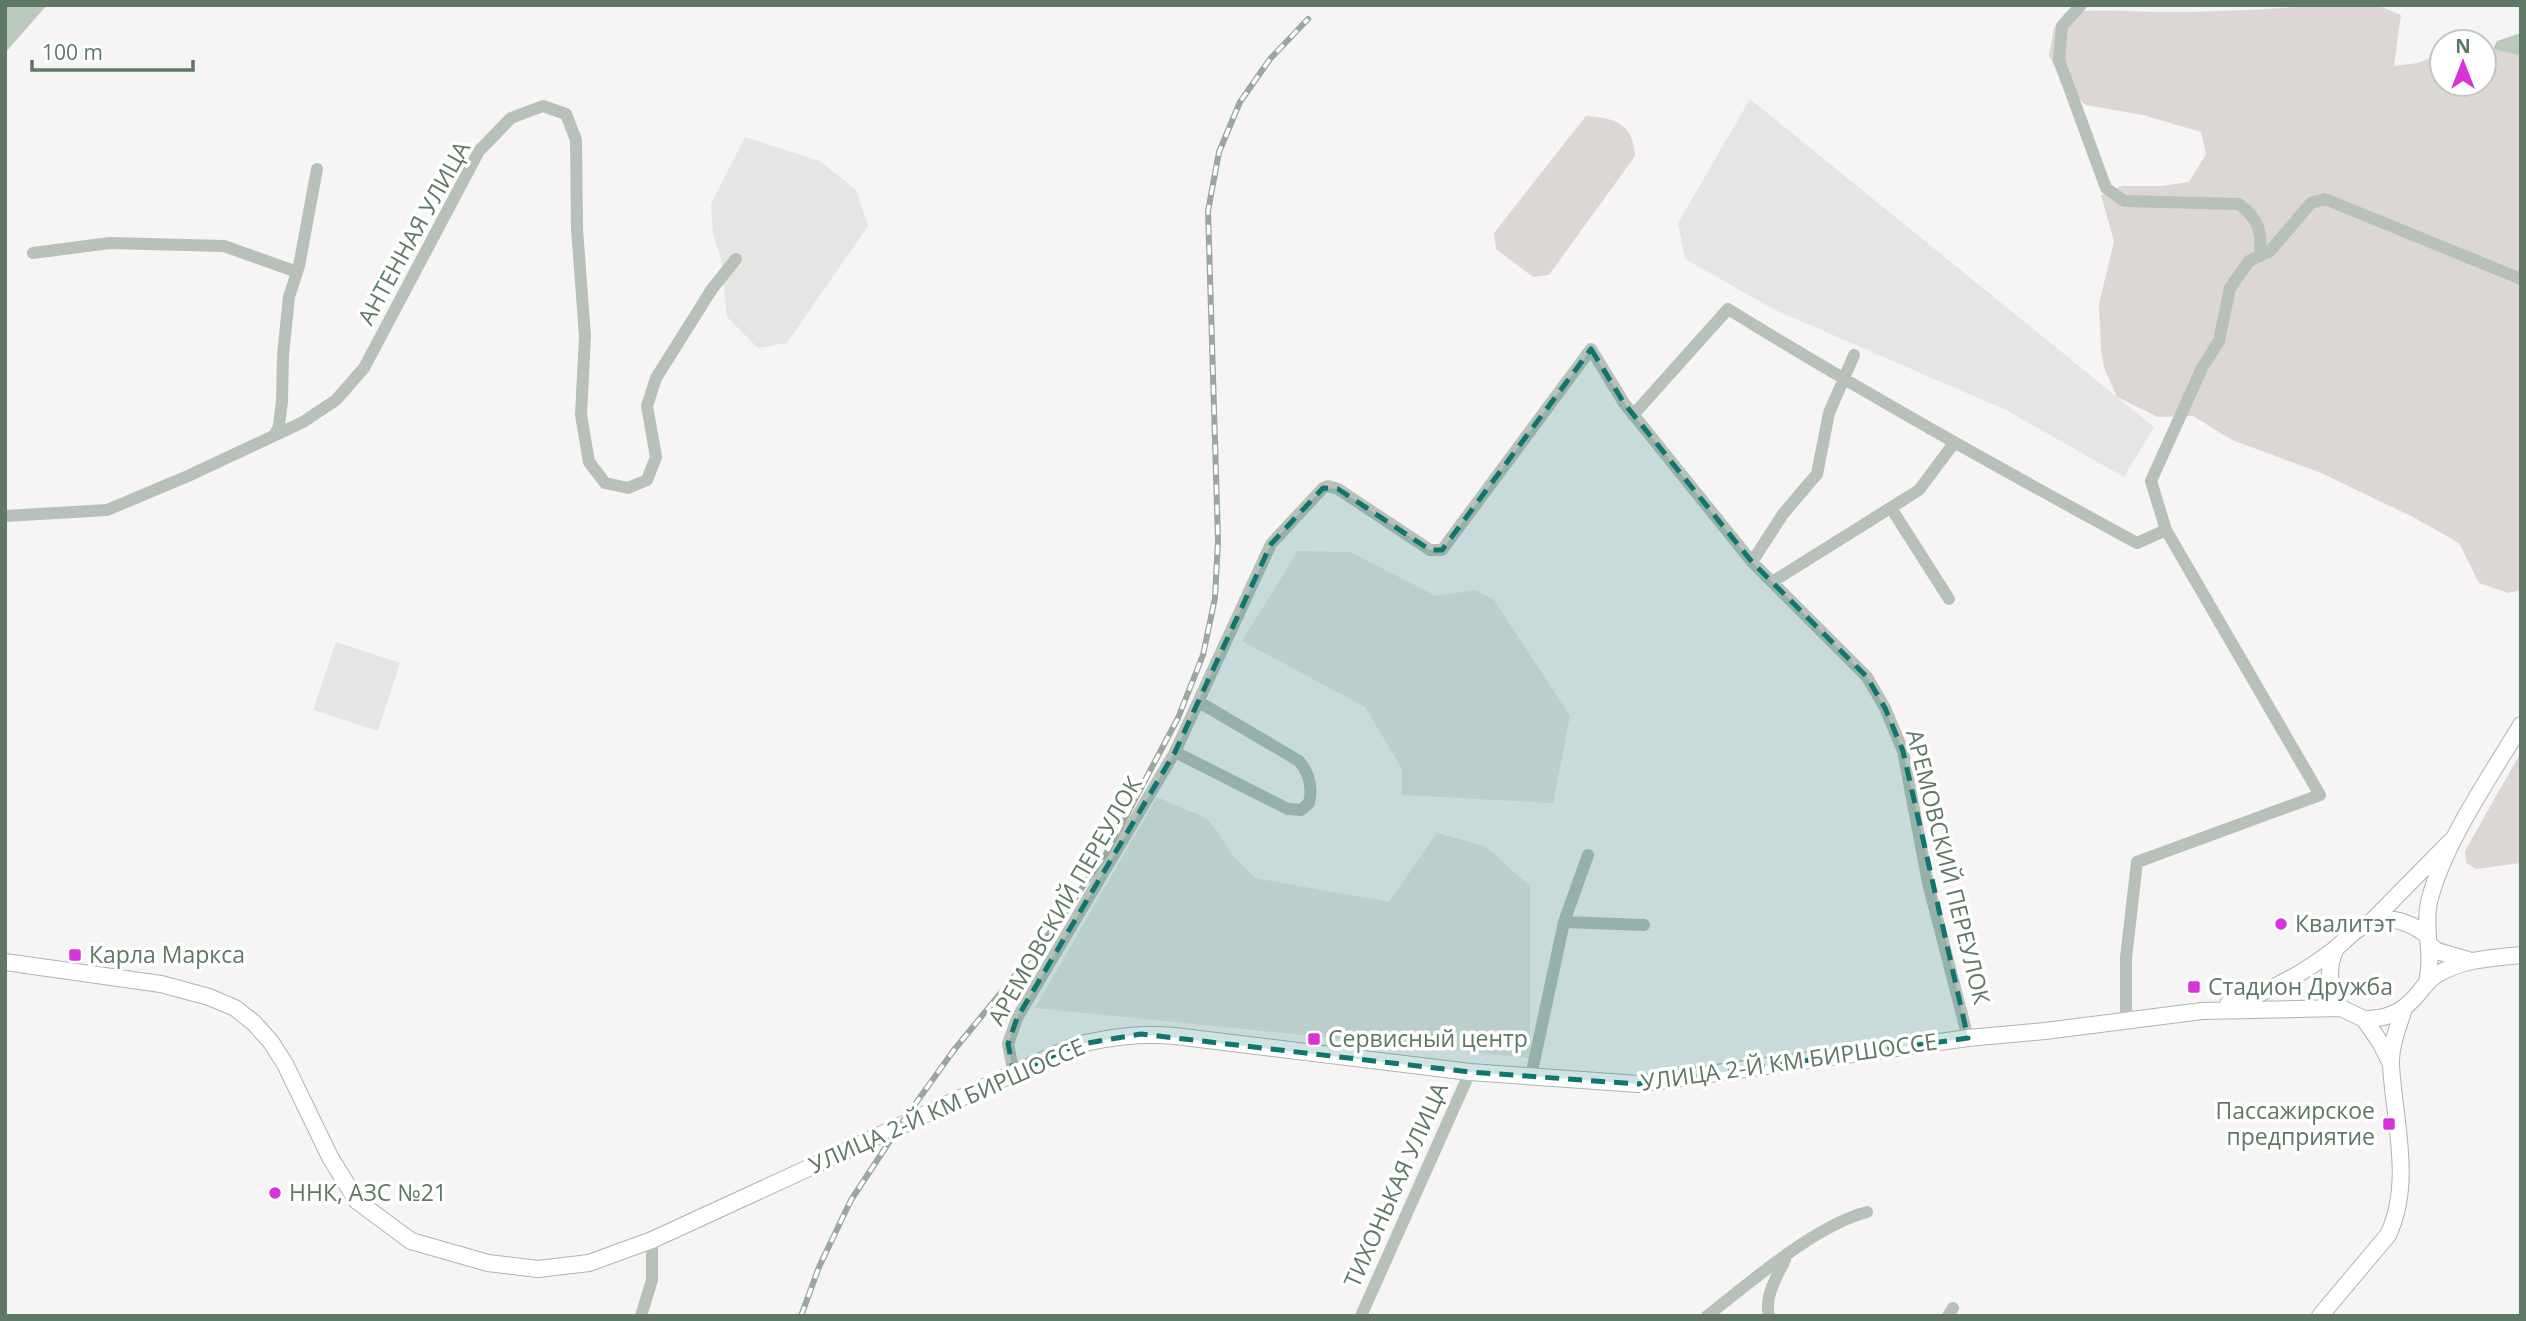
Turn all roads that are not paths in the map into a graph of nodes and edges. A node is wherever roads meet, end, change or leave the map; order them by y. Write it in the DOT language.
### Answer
graph roads {
  1 [pos="2081,5"];
  2 [pos="317,169"];
  3 [pos="33,253"];
  4 [pos="2260,256"];
  5 [pos="736,260"];
  6 [pos="297,272"];
  7 [pos="2521,279"];
  8 [pos="1854,355"];
  9 [pos="1843,380"];
  10 [pos="1633,415"];
  11 [pos="275,435"];
  12 [pos="1954,443"];
  13 [pos="1891,508"];
  14 [pos="5,516"];
  15 [pos="2166,530"];
  16 [pos="1752,562"];
  17 [pos="1772,582"];
  18 [pos="1949,599"];
  19 [pos="1199,702"];
  20 [pos="2521,725"];
  21 [pos="1175,752"];
  22 [pos="2456,835"];
  23 [pos="1588,855"];
  24 [pos="1564,922"];
  25 [pos="2370,923"];
  26 [pos="1644,925"];
  27 [pos="2428,939"];
  28 [pos="2336,948"];
  29 [pos="2521,955"];
  30 [pos="2468,960"];
  31 [pos="5,962"];
  32 [pos="2427,982"];
  33 [pos="2341,1007"];
  34 [pos="2404,1008"];
  35 [pos="2202,1011"];
  36 [pos="2364,1019"];
  37 [pos="2126,1020"];
  38 [pos="1968,1038"];
  39 [pos="2391,1064"];
  40 [pos="1470,1072"];
  41 [pos="1014,1074"];
  42 [pos="1531,1076"];
  43 [pos="1867,1212"];
  44 [pos="652,1240"];
  45 [pos="1787,1256"];
  46 [pos="641,1316"];
  47 [pos="1361,1316"];
  48 [pos="1707,1316"];
  49 [pos="1769,1316"];
  50 [pos="2320,1316"];
  1 -- 4 [label="street"];
  2 -- 6 [label="street"];
  3 -- 6 [label="street"];
  4 -- 7 [label="street"];
  4 -- 15 [label="street"];
  5 -- 11 [label="street, АНТЕННАЯ УЛИЦА"];
  6 -- 11 [label="street"];
  8 -- 9 [label="street"];
  9 -- 10 [label="street"];
  9 -- 12 [label="street"];
  9 -- 16 [label="street"];
  10 -- 16 [label="street, АРЕМОВСКИЙ ПЕРЕУЛОК"];
  10 -- 19 [label="street, АРЕМОВСКИЙ ПЕРЕУЛОК"];
  11 -- 14 [label="street, АНТЕННАЯ УЛИЦА"];
  12 -- 13 [label="street"];
  12 -- 15 [label="street"];
  13 -- 17 [label="street"];
  13 -- 18 [label="street"];
  15 -- 37 [label="street"];
  16 -- 17 [label="street, АРЕМОВСКИЙ ПЕРЕУЛОК"];
  17 -- 38 [label="street, АРЕМОВСКИЙ ПЕРЕУЛОК"];
  19 -- 21 [label="street, АРЕМОВСКИЙ ПЕРЕУЛОК"];
  19 -- 21 [label="street"];
  20 -- 22 [label="main road"];
  21 -- 41 [label="street, АРЕМОВСКИЙ ПЕРЕУЛОК"];
  22 -- 25 [label="main road"];
  22 -- 27 [label="main road"];
  23 -- 24 [label="street"];
  24 -- 26 [label="street"];
  24 -- 42 [label="street"];
  25 -- 27 [label="main road"];
  25 -- 28 [label="main road"];
  27 -- 30 [label="main road"];
  27 -- 32 [label="main road"];
  28 -- 33 [label="main road"];
  28 -- 35 [label="main road"];
  29 -- 30 [label="main road"];
  30 -- 32 [label="main road"];
  31 -- 44 [label="main road, УЛИЦА 2-Й КМ БИРШОССЕ"];
  32 -- 34 [label="main road"];
  33 -- 35 [label="main road"];
  33 -- 36 [label="main road"];
  34 -- 36 [label="main road"];
  34 -- 39 [label="main road"];
  35 -- 37 [label="main road, УЛИЦА 2-Й КМ БИРШОССЕ"];
  36 -- 39 [label="main road"];
  37 -- 38 [label="main road, УЛИЦА 2-Й КМ БИРШОССЕ"];
  38 -- 42 [label="main road, УЛИЦА 2-Й КМ БИРШОССЕ"];
  39 -- 50 [label="main road"];
  40 -- 41 [label="main road, УЛИЦА 2-Й КМ БИРШОССЕ"];
  40 -- 42 [label="main road, УЛИЦА 2-Й КМ БИРШОССЕ"];
  40 -- 47 [label="street, ТИХОНЬКАЯ УЛИЦА"];
  41 -- 44 [label="main road, УЛИЦА 2-Й КМ БИРШОССЕ"];
  43 -- 45 [label="street"];
  44 -- 46 [label="street"];
  45 -- 48 [label="street"];
  45 -- 49 [label="street"];
}
